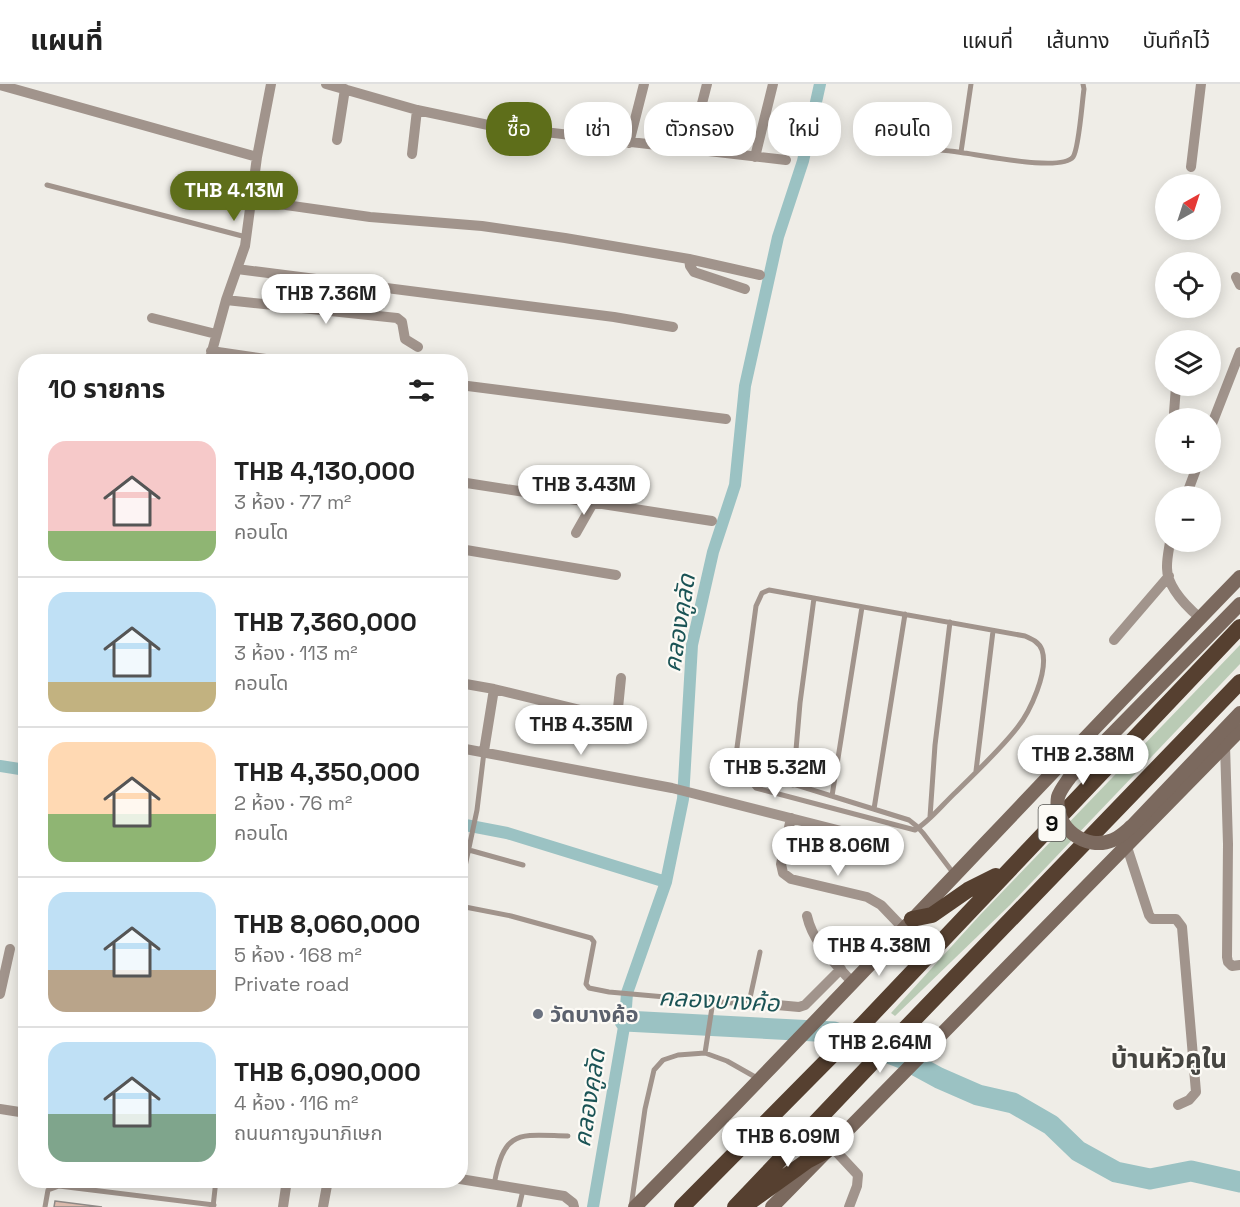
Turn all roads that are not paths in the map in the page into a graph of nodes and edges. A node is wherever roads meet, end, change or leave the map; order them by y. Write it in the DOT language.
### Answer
graph roads {
  1 [pos="271,84"];
  2 [pos="326,84"];
  3 [pos="644,84"];
  4 [pos="707,84"];
  5 [pos="773,84"];
  6 [pos="971,84"];
  7 [pos="1083,84"];
  8 [pos="1201,84"];
  9 [pos="0,85"];
  10 [pos="345,89"];
  11 [pos="702,102"];
  12 [pos="417,110"];
  13 [pos="632,131"];
  14 [pos="564,135"];
  15 [pos="337,140"];
  16 [pos="952,151"];
  17 [pos="961,152"];
  18 [pos="412,154"];
  19 [pos="746,156"];
  20 [pos="257,157"];
  21 [pos="755,157"];
  22 [pos="786,160"];
  23 [pos="1191,167"];
  24 [pos="47,185"];
  25 [pos="251,200"];
  26 [pos="246,237"];
  27 [pos="689,259"];
  28 [pos="237,269"];
  29 [pos="760,275"];
  30 [pos="745,289"];
  31 [pos="226,300"];
  32 [pos="153,318"];
  33 [pos="673,327"];
  34 [pos="216,333"];
  35 [pos="418,347"];
  36 [pos="1240,352"];
  37 [pos="211,354"];
  38 [pos="468,386"];
  39 [pos="1218,408"];
  40 [pos="726,419"];
  41 [pos="468,483"];
  42 [pos="593,503"];
  43 [pos="712,521"];
  44 [pos="576,533"];
  45 [pos="468,550"];
  46 [pos="1168,552"];
  47 [pos="616,575"];
  48 [pos="1168,576"];
  49 [pos="1240,577"];
  50 [pos="814,598"];
  51 [pos="1240,604"];
  52 [pos="862,607"];
  53 [pos="904,614"];
  54 [pos="1200,618"];
  55 [pos="950,622"];
  56 [pos="1240,627"];
  57 [pos="993,631"];
  58 [pos="1114,640"];
  59 [pos="621,678"];
  60 [pos="1240,682"];
  61 [pos="468,684"];
  62 [pos="494,689"];
  63 [pos="1240,713"];
  64 [pos="1240,730"];
  65 [pos="1225,746"];
  66 [pos="468,749"];
  67 [pos="484,751"];
  68 [pos="751,771"];
  69 [pos="976,772"];
  70 [pos="793,785"];
  71 [pos="832,796"];
  72 [pos="874,809"];
  73 [pos="930,817"];
  74 [pos="791,818"];
  75 [pos="919,828"];
  76 [pos="853,834"];
  77 [pos="1127,847"];
  78 [pos="469,850"];
  79 [pos="468,854"];
  80 [pos="523,865"];
  81 [pos="1004,873"];
  82 [pos="955,875"];
  83 [pos="468,908"];
  84 [pos="807,916"];
  85 [pos="908,923"];
  86 [pos="10,949"];
  87 [pos="760,952"];
  88 [pos="1240,965"];
  89 [pos="841,969"];
  90 [pos="852,982"];
  91 [pos="0,994"];
  92 [pos="713,1004"];
  93 [pos="777,1005"];
  94 [pos="705,1053"];
  95 [pos="760,1080"];
  96 [pos="1178,1104"];
  97 [pos="0,1109"];
  98 [pos="18,1112"];
  99 [pos="568,1136"];
  100 [pos="829,1148"];
  101 [pos="468,1180"];
  102 [pos="494,1185"];
  103 [pos="54,1188"];
  104 [pos="74,1188"];
  105 [pos="215,1188"];
  106 [pos="286,1188"];
  107 [pos="327,1188"];
  108 [pos="523,1190"];
  109 [pos="737,1205"];
  110 [pos="214,1206"];
  111 [pos="45,1207"];
  112 [pos="283,1207"];
  113 [pos="323,1207"];
  114 [pos="519,1207"];
  115 [pos="574,1207"];
  116 [pos="633,1207"];
  117 [pos="682,1207"];
  118 [pos="772,1207"];
  119 [pos="849,1207"];
  1 -- 20 [label="street"];
  2 -- 10 [label="street"];
  3 -- 13 [label="street"];
  4 -- 11 [label="street"];
  5 -- 21 [label="street"];
  6 -- 17 [label="lane"];
  7 -- 17 [label="lane"];
  8 -- 23 [label="street"];
  9 -- 20 [label="street"];
  10 -- 12 [label="street"];
  10 -- 15 [label="street"];
  12 -- 14 [label="street"];
  12 -- 18 [label="street"];
  16 -- 17 [label="lane"];
  19 -- 21 [label="street"];
  20 -- 25 [label="street"];
  21 -- 22 [label="street"];
  24 -- 26 [label="lane"];
  25 -- 26 [label="street"];
  25 -- 27 [label="street"];
  26 -- 28 [label="street"];
  27 -- 29 [label="street"];
  27 -- 30 [label="street"];
  28 -- 31 [label="street"];
  28 -- 33 [label="street"];
  31 -- 34 [label="street"];
  31 -- 35 [label="street"];
  32 -- 34 [label="street"];
  34 -- 37 [label="street"];
  36 -- 39 [label="street"];
  38 -- 40 [label="street"];
  41 -- 42 [label="street"];
  42 -- 43 [label="street"];
  42 -- 44 [label="street"];
  45 -- 47 [label="street"];
  46 -- 48 [label="street"];
  48 -- 54 [label="street"];
  48 -- 58 [label="street"];
  49 -- 54 [label="main road"];
  50 -- 52 [label="lane"];
  50 -- 68 [label="lane"];
  50 -- 70 [label="lane"];
  51 -- 63 [label="main road, bridge"];
  52 -- 53 [label="lane"];
  52 -- 71 [label="lane"];
  53 -- 55 [label="lane"];
  53 -- 72 [label="lane"];
  54 -- 82 [label="main road"];
  55 -- 57 [label="lane"];
  55 -- 73 [label="lane"];
  56 -- 81 [label="highway, 9"];
  57 -- 69 [label="lane"];
  57 -- 69 [label="lane"];
  59 -- 62 [label="street"];
  60 -- 109 [label="highway, 9"];
  61 -- 62 [label="street"];
  62 -- 67 [label="street"];
  64 -- 65 [label="main road"];
  65 -- 77 [label="main road"];
  65 -- 88 [label="street"];
  66 -- 67 [label="street"];
  67 -- 74 [label="street"];
  67 -- 78 [label="lane"];
  68 -- 70 [label="lane"];
  68 -- 75 [label="lane"];
  69 -- 73 [label="lane"];
  70 -- 71 [label="lane"];
  71 -- 72 [label="lane"];
  72 -- 75 [label="lane"];
  73 -- 75 [label="lane"];
  74 -- 76 [label="street"];
  74 -- 85 [label="street"];
  75 -- 82 [label="lane"];
  77 -- 96 [label="street"];
  77 -- 100 [label="main road"];
  78 -- 79 [label="lane"];
  78 -- 80 [label="lane"];
  81 -- 85 [label="highway"];
  81 -- 117 [label="highway, 9"];
  82 -- 85 [label="main road"];
  83 -- 92 [label="lane"];
  84 -- 89 [label="street"];
  85 -- 90 [label="main road"];
  86 -- 91 [label="street"];
  87 -- 92 [label="lane"];
  89 -- 90 [label="street"];
  89 -- 93 [label="street"];
  90 -- 95 [label="main road"];
  92 -- 94 [label="lane"];
  94 -- 95 [label="lane"];
  94 -- 116 [label="lane"];
  95 -- 116 [label="main road"];
  97 -- 98 [label="street"];
  99 -- 102 [label="lane"];
  100 -- 109 [label="highway"];
  100 -- 118 [label="main road"];
  100 -- 119 [label="street"];
  101 -- 102 [label="street"];
  102 -- 108 [label="street"];
  103 -- 111 [label="lane"];
  104 -- 110 [label="lane"];
  105 -- 110 [label="lane"];
  106 -- 112 [label="street"];
  107 -- 113 [label="street"];
  108 -- 114 [label="lane"];
  108 -- 115 [label="street"];
}
